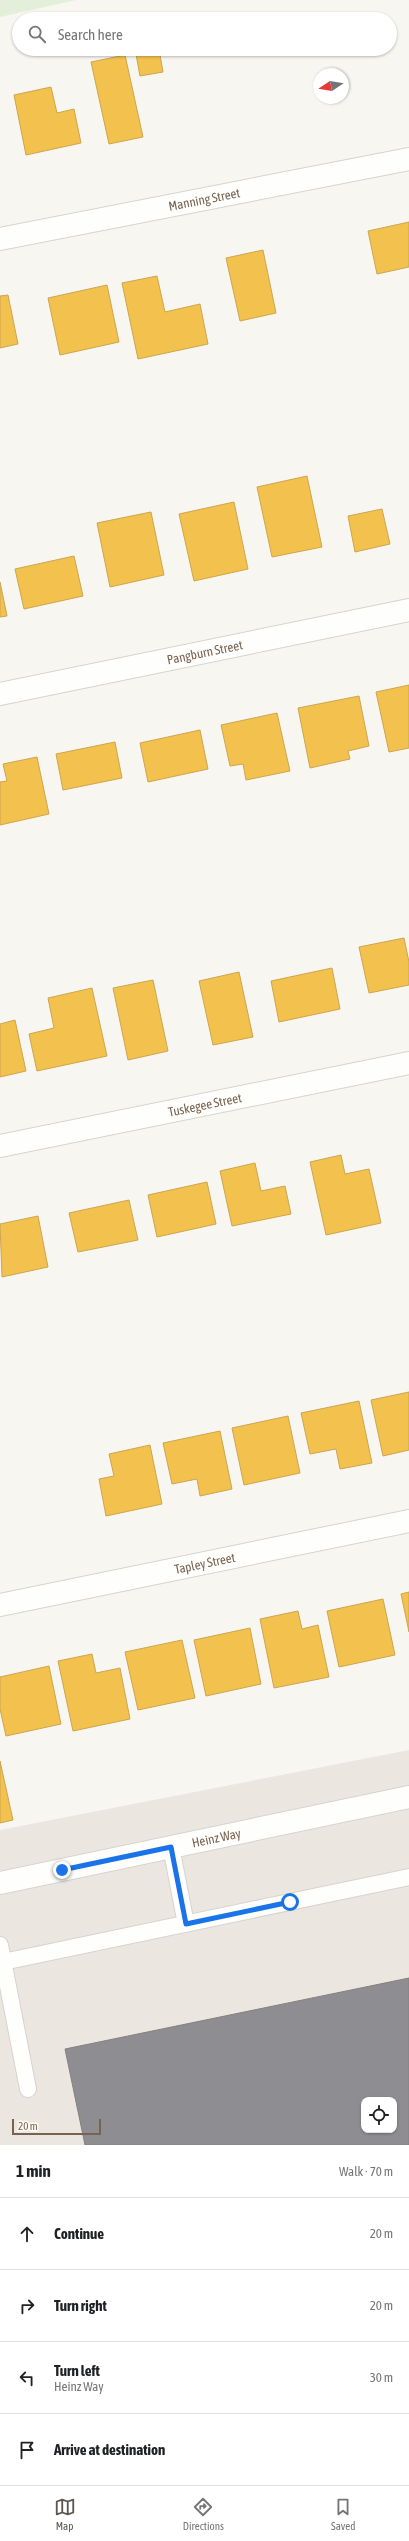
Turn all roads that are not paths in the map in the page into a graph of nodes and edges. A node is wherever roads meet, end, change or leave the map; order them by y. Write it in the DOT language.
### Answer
graph roads {
  1 [pos="409,159"];
  2 [pos="0,239"];
  3 [pos="409,610"];
  4 [pos="0,694"];
  5 [pos="409,1063"];
  6 [pos="0,1146"];
  7 [pos="409,1521"];
  8 [pos="0,1605"];
  9 [pos="409,1797"];
  10 [pos="171,1847"];
  11 [pos="409,1877"];
  12 [pos="0,1883"];
  13 [pos="186,1924"];
  14 [pos="0,1945"];
  15 [pos="3,1962"];
  16 [pos="28,2089"];
  1 -- 2 [label="street, Manning Street"];
  3 -- 4 [label="street, Pangburn Street"];
  5 -- 6 [label="street, Tuskegee Street"];
  7 -- 8 [label="street, Tapley Street"];
  9 -- 10 [label="street, Heinz Way"];
  10 -- 12 [label="street, Heinz Way"];
  10 -- 13 [label="lane"];
  11 -- 13 [label="lane"];
  13 -- 15 [label="lane"];
  14 -- 15 [label="lane"];
  15 -- 16 [label="lane"];
}
